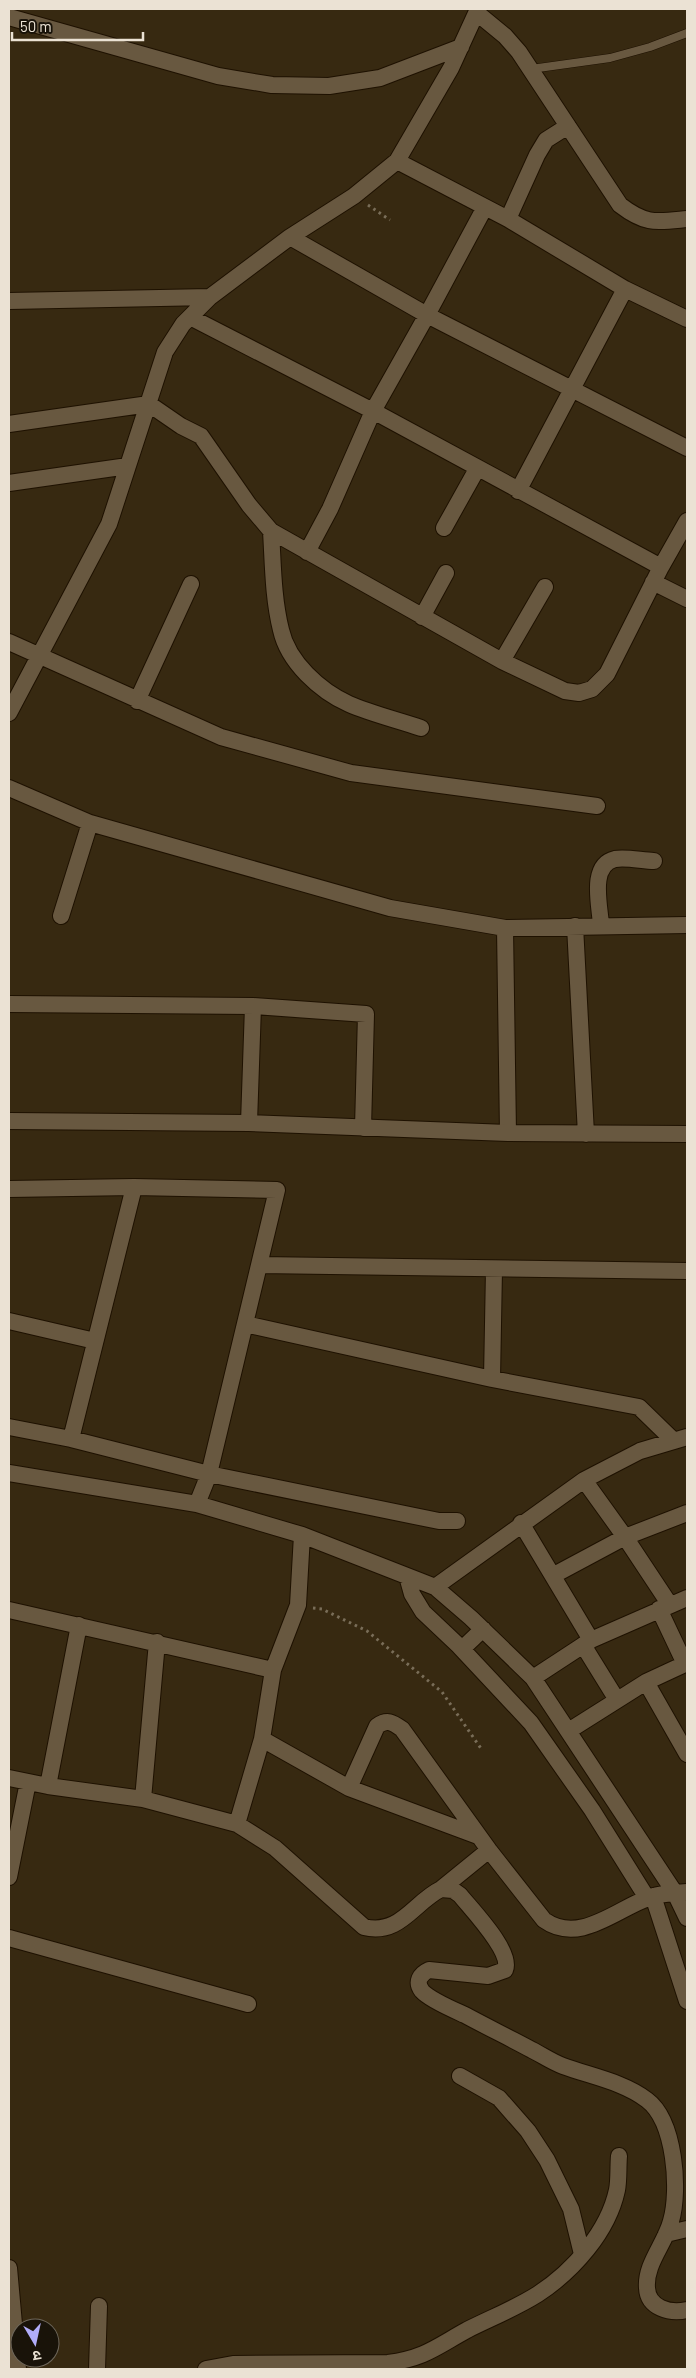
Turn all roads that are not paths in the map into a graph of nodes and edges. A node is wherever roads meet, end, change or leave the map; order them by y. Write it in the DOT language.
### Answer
graph roads {
  1 [pos="477,11"];
  2 [pos="9,17"];
  3 [pos="687,33"];
  4 [pos="461,47"];
  5 [pos="531,69"];
  6 [pos="568,126"];
  7 [pos="396,161"];
  8 [pos="484,207"];
  9 [pos="508,219"];
  10 [pos="687,219"];
  11 [pos="290,237"];
  12 [pos="625,288"];
  13 [pos="210,297"];
  14 [pos="9,301"];
  15 [pos="427,315"];
  16 [pos="190,318"];
  17 [pos="687,318"];
  18 [pos="571,389"];
  19 [pos="149,404"];
  20 [pos="373,411"];
  21 [pos="9,424"];
  22 [pos="687,448"];
  23 [pos="128,466"];
  24 [pos="477,469"];
  25 [pos="9,483"];
  26 [pos="518,491"];
  27 [pos="687,521"];
  28 [pos="444,528"];
  29 [pos="271,531"];
  30 [pos="307,552"];
  31 [pos="446,573"];
  32 [pos="657,574"];
  33 [pos="191,584"];
  34 [pos="545,587"];
  35 [pos="687,599"];
  36 [pos="422,617"];
  37 [pos="9,642"];
  38 [pos="40,655"];
  39 [pos="502,661"];
  40 [pos="137,701"];
  41 [pos="9,713"];
  42 [pos="422,728"];
  43 [pos="9,788"];
  44 [pos="597,806"];
  45 [pos="90,823"];
  46 [pos="654,861"];
  47 [pos="61,916"];
  48 [pos="601,925"];
  49 [pos="687,925"];
  50 [pos="575,926"];
  51 [pos="505,928"];
  52 [pos="9,1004"];
  53 [pos="253,1006"];
  54 [pos="9,1121"];
  55 [pos="248,1124"];
  56 [pos="363,1128"];
  57 [pos="508,1133"];
  58 [pos="586,1134"];
  59 [pos="687,1134"];
  60 [pos="134,1188"];
  61 [pos="9,1189"];
  62 [pos="259,1265"];
  63 [pos="494,1269"];
  64 [pos="687,1271"];
  65 [pos="9,1321"];
  66 [pos="245,1324"];
  67 [pos="95,1342"];
  68 [pos="492,1379"];
  69 [pos="9,1427"];
  70 [pos="71,1439"];
  71 [pos="681,1439"];
  72 [pos="9,1473"];
  73 [pos="209,1474"];
  74 [pos="584,1480"];
  75 [pos="197,1504"];
  76 [pos="687,1513"];
  77 [pos="457,1521"];
  78 [pos="521,1524"];
  79 [pos="302,1535"];
  80 [pos="625,1537"];
  81 [pos="554,1575"];
  82 [pos="407,1576"];
  83 [pos="436,1587"];
  84 [pos="687,1598"];
  85 [pos="664,1607"];
  86 [pos="9,1610"];
  87 [pos="79,1625"];
  88 [pos="471,1640"];
  89 [pos="157,1642"];
  90 [pos="587,1642"];
  91 [pos="686,1664"];
  92 [pos="273,1670"];
  93 [pos="533,1678"];
  94 [pos="646,1682"];
  95 [pos="617,1700"];
  96 [pos="570,1730"];
  97 [pos="262,1739"];
  98 [pos="687,1754"];
  99 [pos="572,1761"];
  100 [pos="9,1778"];
  101 [pos="28,1782"];
  102 [pos="48,1786"];
  103 [pos="349,1788"];
  104 [pos="143,1799"];
  105 [pos="601,1803"];
  106 [pos="237,1824"];
  107 [pos="478,1836"];
  108 [pos="489,1850"];
  109 [pos="9,1877"];
  110 [pos="441,1889"];
  111 [pos="681,1892"];
  112 [pos="650,1897"];
  113 [pos="687,1918"];
  114 [pos="9,1938"];
  115 [pos="683,1969"];
  116 [pos="687,2001"];
  117 [pos="248,2004"];
  118 [pos="460,2076"];
  119 [pos="619,2156"];
  120 [pos="687,2229"];
  121 [pos="666,2234"];
  122 [pos="582,2254"];
  123 [pos="9,2268"];
  124 [pos="99,2306"];
  125 [pos="687,2310"];
  126 [pos="18,2369"];
  127 [pos="97,2369"];
  128 [pos="206,2369"];
  1 -- 4 [label="street"];
  1 -- 5 [label="street"];
  2 -- 4 [label="street"];
  3 -- 5 [label="lane"];
  4 -- 7 [label="street"];
  5 -- 6 [label="street"];
  6 -- 9 [label="street"];
  6 -- 10 [label="street"];
  7 -- 8 [label="street"];
  7 -- 11 [label="street"];
  8 -- 9 [label="street"];
  8 -- 15 [label="street"];
  9 -- 12 [label="street"];
  11 -- 13 [label="street"];
  11 -- 15 [label="street"];
  12 -- 17 [label="street"];
  12 -- 18 [label="street"];
  13 -- 14 [label="street"];
  13 -- 16 [label="street"];
  15 -- 18 [label="street"];
  15 -- 20 [label="street"];
  16 -- 19 [label="street"];
  16 -- 20 [label="street"];
  18 -- 22 [label="street"];
  18 -- 26 [label="street"];
  19 -- 21 [label="street"];
  19 -- 23 [label="street"];
  19 -- 29 [label="street"];
  20 -- 24 [label="street"];
  20 -- 30 [label="street"];
  23 -- 25 [label="street"];
  23 -- 38 [label="street"];
  24 -- 26 [label="street"];
  24 -- 28 [label="street"];
  26 -- 32 [label="street"];
  27 -- 32 [label="street"];
  29 -- 30 [label="street"];
  29 -- 42 [label="street"];
  30 -- 36 [label="street"];
  31 -- 36 [label="street"];
  32 -- 35 [label="street"];
  32 -- 39 [label="street"];
  33 -- 40 [label="street"];
  34 -- 39 [label="street"];
  36 -- 39 [label="street"];
  37 -- 38 [label="street"];
  38 -- 40 [label="street"];
  38 -- 41 [label="street"];
  40 -- 44 [label="street"];
  43 -- 45 [label="street"];
  45 -- 47 [label="street"];
  45 -- 51 [label="street"];
  46 -- 48 [label="street"];
  48 -- 49 [label="street"];
  48 -- 50 [label="street"];
  50 -- 51 [label="street"];
  50 -- 58 [label="street"];
  51 -- 57 [label="street"];
  52 -- 53 [label="street"];
  53 -- 55 [label="street"];
  53 -- 56 [label="street"];
  54 -- 55 [label="street"];
  55 -- 56 [label="street"];
  56 -- 57 [label="street"];
  57 -- 58 [label="street"];
  58 -- 59 [label="street"];
  60 -- 61 [label="street"];
  60 -- 62 [label="street"];
  60 -- 67 [label="street"];
  62 -- 63 [label="street"];
  62 -- 66 [label="street"];
  63 -- 64 [label="street"];
  63 -- 68 [label="street"];
  65 -- 67 [label="street"];
  66 -- 68 [label="street"];
  66 -- 73 [label="street"];
  67 -- 70 [label="street"];
  68 -- 71 [label="street"];
  69 -- 70 [label="street"];
  70 -- 73 [label="street"];
  71 -- 74 [label="street"];
  72 -- 75 [label="street"];
  73 -- 75 [label="street"];
  73 -- 77 [label="street"];
  74 -- 78 [label="street"];
  74 -- 80 [label="street"];
  75 -- 79 [label="street"];
  76 -- 80 [label="street"];
  78 -- 81 [label="street"];
  78 -- 83 [label="street"];
  79 -- 82 [label="street"];
  79 -- 92 [label="street"];
  80 -- 81 [label="street"];
  80 -- 85 [label="street"];
  81 -- 90 [label="street"];
  82 -- 83 [label="street"];
  82 -- 88 [label="street"];
  83 -- 88 [label="street"];
  84 -- 85 [label="street"];
  85 -- 90 [label="street"];
  85 -- 91 [label="street"];
  86 -- 87 [label="street"];
  87 -- 89 [label="street"];
  87 -- 102 [label="street"];
  88 -- 93 [label="street"];
  88 -- 99 [label="street"];
  89 -- 92 [label="street"];
  89 -- 104 [label="street"];
  90 -- 93 [label="street"];
  90 -- 95 [label="street"];
  91 -- 94 [label="street"];
  92 -- 97 [label="street"];
  93 -- 96 [label="street"];
  94 -- 95 [label="street"];
  94 -- 98 [label="street"];
  95 -- 96 [label="street"];
  96 -- 99 [label="street"];
  97 -- 103 [label="street"];
  97 -- 106 [label="street"];
  99 -- 105 [label="street"];
  99 -- 105 [label="street"];
  100 -- 101 [label="street"];
  101 -- 102 [label="street"];
  101 -- 109 [label="street"];
  102 -- 104 [label="street"];
  103 -- 107 [label="street"];
  103 -- 107 [label="street"];
  104 -- 106 [label="street"];
  105 -- 111 [label="street"];
  105 -- 112 [label="street"];
  106 -- 110 [label="street"];
  107 -- 108 [label="street"];
  108 -- 110 [label="street"];
  108 -- 112 [label="street"];
  110 -- 121 [label="street"];
  111 -- 112 [label="street"];
  111 -- 113 [label="street"];
  112 -- 115 [label="street"];
  114 -- 117 [label="street"];
  115 -- 116 [label="street"];
  118 -- 122 [label="street"];
  119 -- 122 [label="street"];
  120 -- 121 [label="street"];
  121 -- 125 [label="street"];
  122 -- 128 [label="street"];
  123 -- 126 [label="street"];
  124 -- 127 [label="street"];
}
